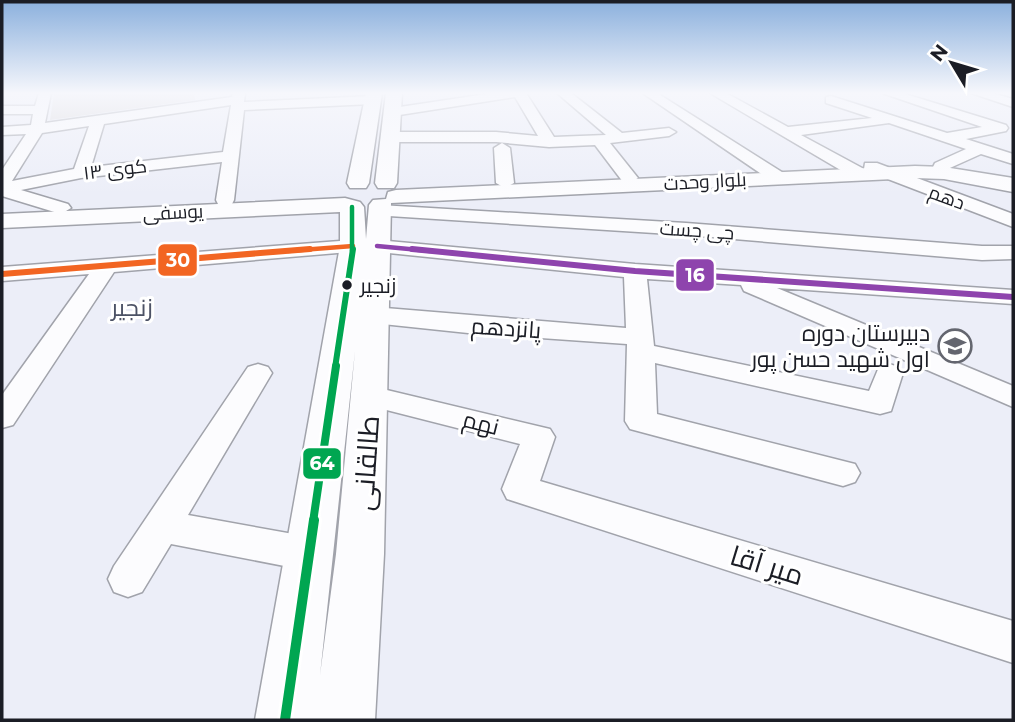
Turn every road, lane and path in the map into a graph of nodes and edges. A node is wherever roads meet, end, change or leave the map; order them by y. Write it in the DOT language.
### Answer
graph roads {
  1 [pos="55,127"];
  2 [pos="97,127"];
  3 [pos="231,127"];
  4 [pos="371,127"];
  5 [pos="392,127"];
  6 [pos="540,127"];
  7 [pos="605,127"];
  8 [pos="702,127"];
  9 [pos="775,127"];
  10 [pos="832,127"];
  11 [pos="914,127"];
  12 [pos="997,127"];
  13 [pos="37,129"];
  14 [pos="2,131"];
  15 [pos="669,132"];
  16 [pos="784,132"];
  17 [pos="946,137"];
  18 [pos="619,138"];
  19 [pos="600,140"];
  20 [pos="549,142"];
  21 [pos="227,144"];
  22 [pos="391,145"];
  23 [pos="502,148"];
  24 [pos="979,148"];
  25 [pos="448,152"];
  26 [pos="940,167"];
  27 [pos="865,171"];
  28 [pos="81,173"];
  29 [pos="776,174"];
  30 [pos="1011,177"];
  31 [pos="631,181"];
  32 [pos="505,183"];
  33 [pos="2,187"];
  34 [pos="225,200"];
  35 [pos="271,202"];
  36 [pos="369,205"];
  37 [pos="61,208"];
  38 [pos="2,211"];
  39 [pos="2,221"];
  40 [pos="1013,221"];
  41 [pos="982,253"];
  42 [pos="1013,253"];
  43 [pos="107,265"];
  44 [pos="635,271"];
  45 [pos="2,274"];
  46 [pos="733,278"];
  47 [pos="1013,282"];
  48 [pos="1013,297"];
  49 [pos="373,315"];
  50 [pos="640,344"];
  51 [pos="257,373"];
  52 [pos="889,373"];
  53 [pos="370,396"];
  54 [pos="1013,397"];
  55 [pos="2,417"];
  56 [pos="843,473"];
  57 [pos="520,489"];
  58 [pos="160,526"];
  59 [pos="310,554"];
  60 [pos="128,579"];
  61 [pos="1013,642"];
  62 [pos="285,720"];
  63 [pos="345,720"];
  1 -- 13 [label="street"];
  2 -- 28 [label="street"];
  3 -- 21 [label="street"];
  4 -- 36 [label="main road"];
  5 -- 22 [label="main road"];
  6 -- 20 [label="street"];
  7 -- 18 [label="street"];
  8 -- 29 [label="street"];
  9 -- 16 [label="street, دهم"];
  10 -- 16 [label="street"];
  11 -- 17 [label="street"];
  12 -- 17 [label="street"];
  13 -- 14 [label="street"];
  13 -- 33 [label="street"];
  15 -- 18 [label="street"];
  16 -- 27 [label="street, دهم"];
  17 -- 24 [label="street"];
  18 -- 19 [label="street"];
  19 -- 20 [label="street"];
  19 -- 31 [label="street"];
  20 -- 22 [label="street"];
  21 -- 28 [label="street, کوی ۱۳"];
  21 -- 34 [label="street"];
  22 -- 25 [label="street"];
  22 -- 36 [label="main road"];
  23 -- 32 [label="street"];
  24 -- 26 [label="street"];
  24 -- 30 [label="street"];
  26 -- 27 [label="main road, بلوار وحدت"];
  26 -- 30 [label="main road, بلوار وحدت"];
  27 -- 29 [label="main road, بلوار وحدت"];
  27 -- 30 [label="main road, بلوار وحدت"];
  27 -- 40 [label="street, دهم"];
  28 -- 33 [label="street, کوی ۱۳"];
  29 -- 31 [label="main road, بلوار وحدت"];
  31 -- 32 [label="main road, بلوار وحدت"];
  31 -- 36 [label="main road, بلوار وحدت"];
  32 -- 36 [label="main road, بلوار وحدت"];
  33 -- 37 [label="street"];
  34 -- 35 [label="main road, یوسفی"];
  34 -- 37 [label="main road, یوسفی"];
  35 -- 36 [label="main road, یوسفی"];
  35 -- 39 [label="main road, یوسفی"];
  36 -- 41 [label="street, چی چست"];
  36 -- 43 [label="street"];
  36 -- 44 [label="street"];
  36 -- 49 [label="main road, طالقانی"];
  36 -- 59 [label="main road, طالقانی"];
  37 -- 38 [label="main road, یوسفی"];
  41 -- 42 [label="street, چی چست"];
  41 -- 47 [label="street"];
  43 -- 45 [label="street"];
  43 -- 55 [label="street"];
  44 -- 46 [label="street"];
  44 -- 50 [label="street"];
  46 -- 48 [label="street"];
  46 -- 54 [label="street"];
  49 -- 50 [label="street, پانزدهم"];
  49 -- 53 [label="main road, طالقانی"];
  50 -- 52 [label="street, پانزدهم"];
  50 -- 56 [label="street"];
  51 -- 58 [label="street"];
  53 -- 57 [label="street, نهم"];
  53 -- 63 [label="main road, طالقانی"];
  57 -- 61 [label="street, میر آقا"];
  58 -- 59 [label="street"];
  58 -- 60 [label="street"];
  59 -- 62 [label="main road, طالقانی"];
}
